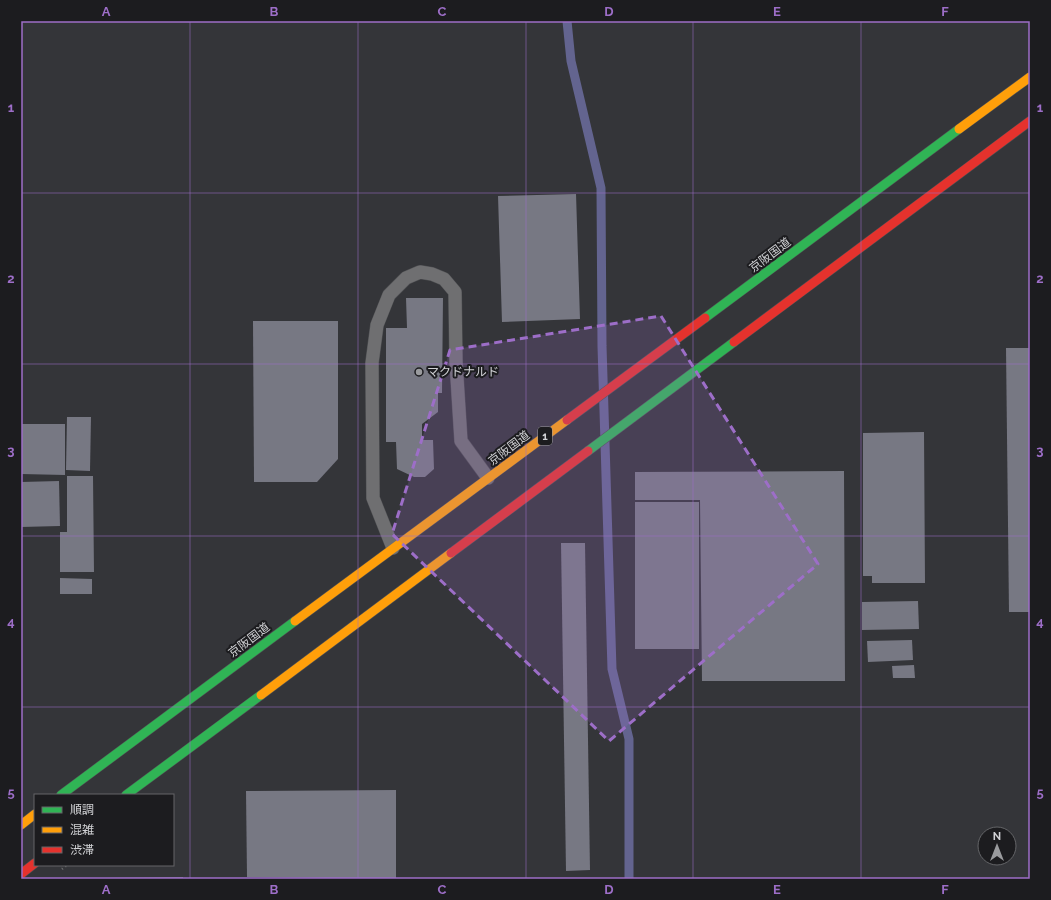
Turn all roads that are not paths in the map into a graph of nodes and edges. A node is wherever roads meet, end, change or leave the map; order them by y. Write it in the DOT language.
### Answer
graph roads {
  1 [pos="1030,77"];
  2 [pos="1030,121"];
  3 [pos="488,478"];
  4 [pos="393,548"];
  5 [pos="62,794"];
  6 [pos="127,794"];
  7 [pos="34,815"];
  8 [pos="21,825"];
  9 [pos="34,864"];
  10 [pos="21,874"];
  1 -- 3 [label="highway, 京阪国道 / 1"];
  2 -- 6 [label="highway"];
  3 -- 4 [label="highway, 京阪国道 / 1"];
  3 -- 4 [label="lane"];
  4 -- 5 [label="highway, 京阪国道 / 1"];
  7 -- 8 [label="highway"];
  9 -- 10 [label="highway"];
}
